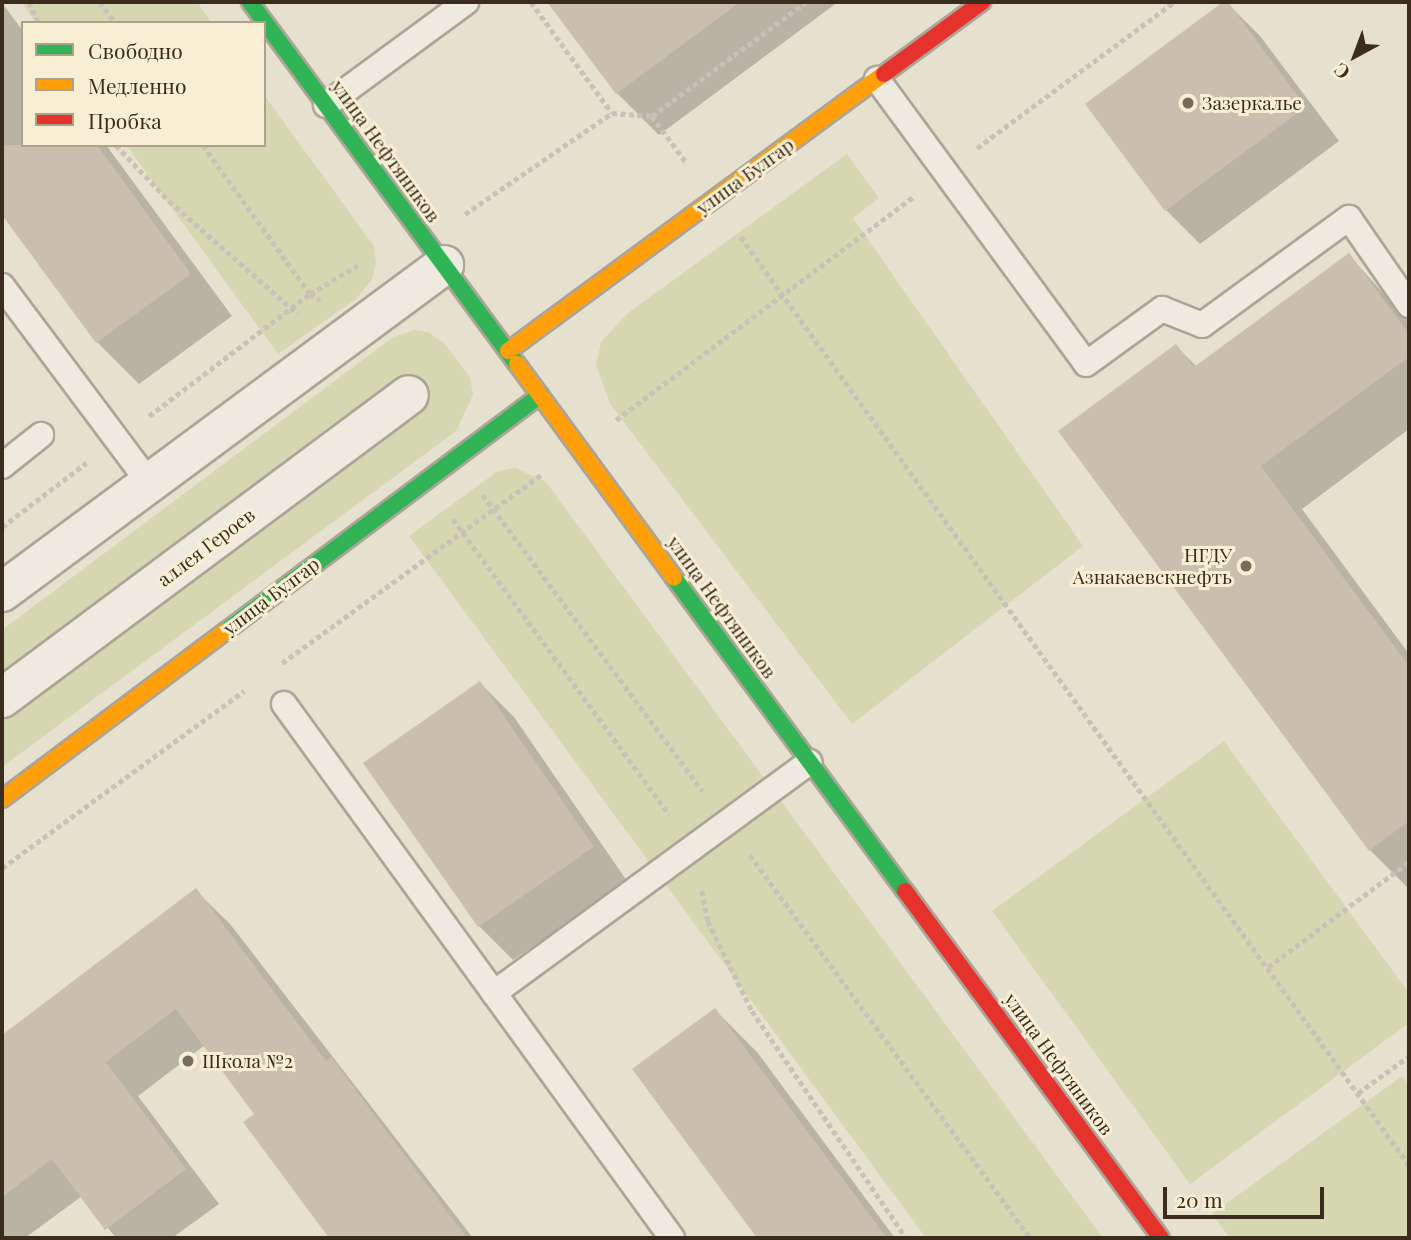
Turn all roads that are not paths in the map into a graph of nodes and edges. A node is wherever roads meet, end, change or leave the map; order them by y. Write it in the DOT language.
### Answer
graph roads {
  1 [pos="250,2"];
  2 [pos="466,2"];
  3 [pos="982,2"];
  4 [pos="264,21"];
  5 [pos="266,24"];
  6 [pos="877,79"];
  7 [pos="326,105"];
  8 [pos="444,265"];
  9 [pos="2,286"];
  10 [pos="1409,305"];
  11 [pos="508,351"];
  12 [pos="409,394"];
  13 [pos="540,395"];
  14 [pos="41,435"];
  15 [pos="2,466"];
  16 [pos="150,484"];
  17 [pos="2,592"];
  18 [pos="2,698"];
  19 [pos="284,704"];
  20 [pos="810,762"];
  21 [pos="2,799"];
  22 [pos="494,993"];
  23 [pos="672,1238"];
  24 [pos="1161,1238"];
  1 -- 4 [label="street, улица Нефтяников"];
  2 -- 7 [label="lane"];
  3 -- 6 [label="street, улица Булгар"];
  5 -- 7 [label="street, улица Нефтяников"];
  6 -- 10 [label="lane"];
  6 -- 11 [label="street, улица Булгар"];
  7 -- 8 [label="street, улица Нефтяников"];
  8 -- 11 [label="street, улица Нефтяников"];
  8 -- 16 [label="street"];
  9 -- 16 [label="lane"];
  11 -- 13 [label="street, улица Нефтяников"];
  12 -- 18 [label="street, аллея Героев"];
  13 -- 20 [label="street, улица Нефтяников"];
  13 -- 21 [label="street, улица Булгар"];
  14 -- 15 [label="lane"];
  16 -- 17 [label="street"];
  19 -- 22 [label="lane"];
  20 -- 22 [label="lane"];
  20 -- 24 [label="street, улица Нефтяников"];
  22 -- 23 [label="lane"];
}
